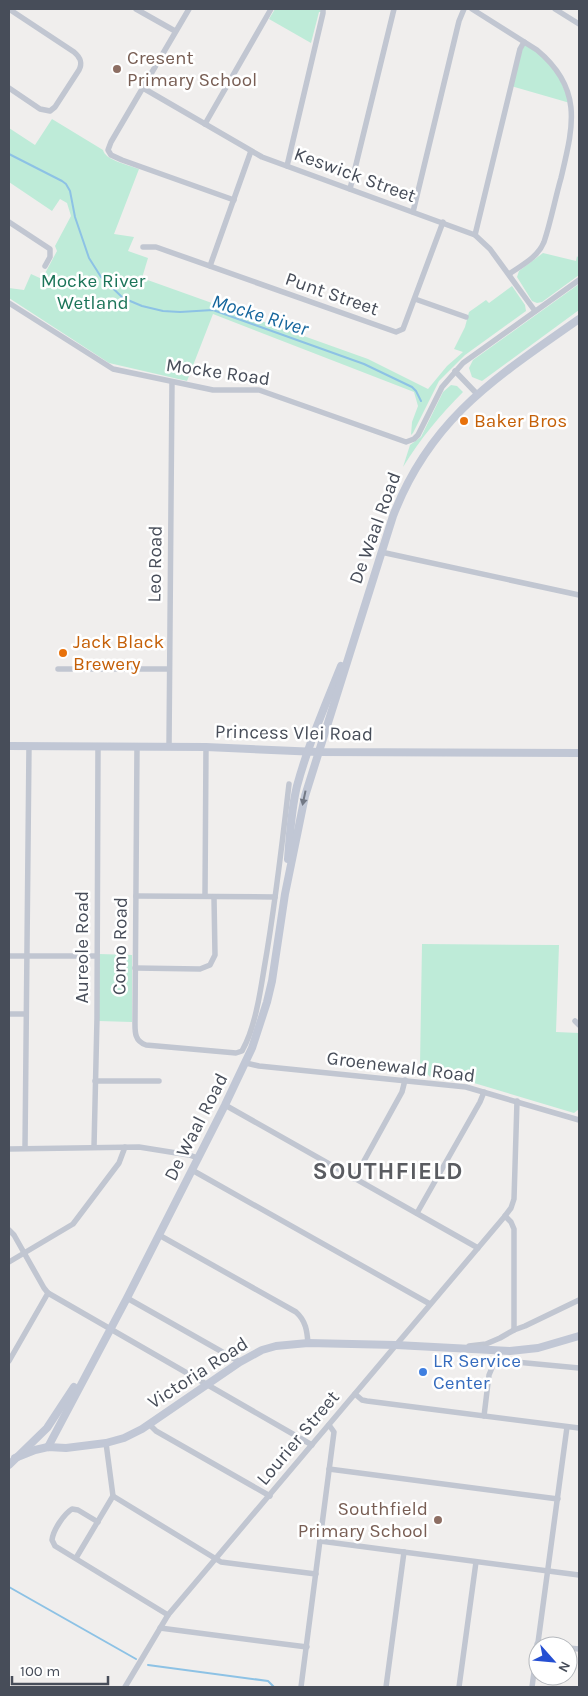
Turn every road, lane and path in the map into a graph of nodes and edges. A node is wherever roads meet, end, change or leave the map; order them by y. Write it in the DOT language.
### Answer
graph roads {
  1 [pos="9,9"];
  2 [pos="136,9"];
  3 [pos="189,9"];
  4 [pos="272,9"];
  5 [pos="323,9"];
  6 [pos="394,9"];
  7 [pos="464,9"];
  8 [pos="472,9"];
  9 [pos="555,9"];
  10 [pos="579,24"];
  11 [pos="175,32"];
  12 [pos="524,42"];
  13 [pos="9,88"];
  14 [pos="143,88"];
  15 [pos="205,124"];
  16 [pos="251,151"];
  17 [pos="287,166"];
  18 [pos="350,189"];
  19 [pos="234,200"];
  20 [pos="413,212"];
  21 [pos="9,222"];
  22 [pos="442,222"];
  23 [pos="475,235"];
  24 [pos="143,247"];
  25 [pos="45,266"];
  26 [pos="210,266"];
  27 [pos="509,274"];
  28 [pos="579,280"];
  29 [pos="415,299"];
  30 [pos="9,302"];
  31 [pos="535,311"];
  32 [pos="466,317"];
  33 [pos="579,319"];
  34 [pos="455,371"];
  35 [pos="172,382"];
  36 [pos="477,394"];
  37 [pos="381,552"];
  38 [pos="579,595"];
  39 [pos="352,642"];
  40 [pos="58,669"];
  41 [pos="169,669"];
  42 [pos="9,746"];
  43 [pos="28,746"];
  44 [pos="98,746"];
  45 [pos="137,746"];
  46 [pos="169,747"];
  47 [pos="206,747"];
  48 [pos="308,751"];
  49 [pos="318,752"];
  50 [pos="579,753"];
  51 [pos="289,784"];
  52 [pos="285,894"];
  53 [pos="136,896"];
  54 [pos="205,896"];
  55 [pos="214,896"];
  56 [pos="275,897"];
  57 [pos="9,956"];
  58 [pos="26,956"];
  59 [pos="96,956"];
  60 [pos="135,968"];
  61 [pos="9,1014"];
  62 [pos="26,1014"];
  63 [pos="246,1063"];
  64 [pos="96,1080"];
  65 [pos="405,1080"];
  66 [pos="159,1081"];
  67 [pos="484,1092"];
  68 [pos="517,1101"];
  69 [pos="225,1106"];
  70 [pos="579,1120"];
  71 [pos="94,1147"];
  72 [pos="125,1147"];
  73 [pos="9,1148"];
  74 [pos="25,1148"];
  75 [pos="198,1158"];
  76 [pos="192,1170"];
  77 [pos="354,1179"];
  78 [pos="417,1213"];
  79 [pos="505,1216"];
  80 [pos="9,1230"];
  81 [pos="160,1235"];
  82 [pos="478,1248"];
  83 [pos="24,1254"];
  84 [pos="9,1262"];
  85 [pos="48,1293"];
  86 [pos="127,1298"];
  87 [pos="579,1300"];
  88 [pos="430,1304"];
  89 [pos="110,1330"];
  90 [pos="514,1330"];
  91 [pos="579,1336"];
  92 [pos="308,1343"];
  93 [pos="396,1345"];
  94 [pos="464,1347"];
  95 [pos="94,1359"];
  96 [pos="9,1361"];
  97 [pos="240,1362"];
  98 [pos="579,1368"];
  99 [pos="207,1385"];
  100 [pos="355,1394"];
  101 [pos="484,1416"];
  102 [pos="149,1424"];
  103 [pos="329,1425"];
  104 [pos="567,1427"];
  105 [pos="579,1428"];
  106 [pos="44,1431"];
  107 [pos="106,1443"];
  108 [pos="312,1445"];
  109 [pos="48,1447"];
  110 [pos="12,1462"];
  111 [pos="329,1469"];
  112 [pos="113,1496"];
  113 [pos="270,1496"];
  114 [pos="558,1498"];
  115 [pos="98,1522"];
  116 [pos="320,1541"];
  117 [pos="404,1552"];
  118 [pos="76,1558"];
  119 [pos="216,1559"];
  120 [pos="476,1562"];
  121 [pos="548,1570"];
  122 [pos="316,1574"];
  123 [pos="579,1574"];
  124 [pos="168,1615"];
  125 [pos="160,1628"];
  126 [pos="538,1636"];
  127 [pos="307,1648"];
  128 [pos="125,1687"];
  129 [pos="301,1687"];
  130 [pos="386,1687"];
  131 [pos="459,1687"];
  1 -- 13 [label="street"];
  2 -- 11 [label="street"];
  3 -- 11 [label="street"];
  4 -- 15 [label="street"];
  5 -- 17 [label="street"];
  6 -- 18 [label="street"];
  7 -- 20 [label="street"];
  8 -- 12 [label="street"];
  9 -- 10 [label="street"];
  11 -- 14 [label="street"];
  12 -- 23 [label="street"];
  12 -- 27 [label="street"];
  14 -- 15 [label="street, Keswick Street"];
  14 -- 19 [label="street"];
  15 -- 16 [label="street, Keswick Street"];
  16 -- 17 [label="street, Keswick Street"];
  16 -- 19 [label="street"];
  17 -- 18 [label="street, Keswick Street"];
  18 -- 20 [label="street, Keswick Street"];
  19 -- 26 [label="street"];
  20 -- 22 [label="street, Keswick Street"];
  21 -- 25 [label="street"];
  22 -- 23 [label="street, Keswick Street"];
  22 -- 29 [label="street, Punt Street"];
  23 -- 27 [label="street, Keswick Street"];
  24 -- 26 [label="street, Punt Street"];
  26 -- 29 [label="street, Punt Street"];
  27 -- 31 [label="street, Keswick Street"];
  28 -- 31 [label="street, Mocke Road"];
  29 -- 32 [label="street"];
  30 -- 35 [label="street, Mocke Road"];
  31 -- 34 [label="street, Mocke Road"];
  33 -- 36 [label="main road, De Waal Road"];
  34 -- 35 [label="street, Mocke Road"];
  34 -- 36 [label="street"];
  35 -- 41 [label="street, Leo Road"];
  36 -- 37 [label="main road, De Waal Road"];
  37 -- 38 [label="street"];
  37 -- 39 [label="main road, De Waal Road"];
  39 -- 48 [label="main road, De Waal Road"];
  39 -- 49 [label="main road, De Waal Road"];
  40 -- 41 [label="street"];
  41 -- 46 [label="street, Leo Road"];
  42 -- 43 [label="main road, Princess Vlei Road"];
  43 -- 44 [label="main road, Princess Vlei Road"];
  43 -- 58 [label="street"];
  44 -- 45 [label="main road, Princess Vlei Road"];
  44 -- 59 [label="street, Aureole Road"];
  45 -- 46 [label="main road, Princess Vlei Road"];
  45 -- 53 [label="street, Como Road"];
  46 -- 47 [label="main road, Princess Vlei Road"];
  47 -- 48 [label="main road, Princess Vlei Road"];
  47 -- 54 [label="street"];
  48 -- 49 [label="main road, Princess Vlei Road"];
  48 -- 52 [label="main road, De Waal Road"];
  49 -- 50 [label="main road, Princess Vlei Road"];
  49 -- 52 [label="main road, De Waal Road, one-way"];
  51 -- 56 [label="street"];
  52 -- 63 [label="main road, De Waal Road"];
  53 -- 54 [label="street"];
  53 -- 60 [label="street, Como Road"];
  54 -- 55 [label="street"];
  55 -- 56 [label="street"];
  55 -- 60 [label="street"];
  56 -- 60 [label="street, Como Road"];
  57 -- 58 [label="street"];
  58 -- 59 [label="street"];
  58 -- 62 [label="street"];
  59 -- 64 [label="street, Aureole Road"];
  61 -- 62 [label="street"];
  62 -- 74 [label="street"];
  63 -- 65 [label="street, Groenewald Road"];
  63 -- 69 [label="main road, De Waal Road"];
  64 -- 66 [label="street"];
  64 -- 71 [label="street, Aureole Road"];
  65 -- 67 [label="street, Groenewald Road"];
  65 -- 77 [label="street"];
  67 -- 68 [label="street, Groenewald Road"];
  67 -- 78 [label="street"];
  68 -- 70 [label="street, Groenewald Road"];
  68 -- 79 [label="street, Lourier Street"];
  69 -- 75 [label="main road, De Waal Road"];
  69 -- 77 [label="street"];
  71 -- 72 [label="street"];
  71 -- 74 [label="street"];
  72 -- 75 [label="street"];
  72 -- 83 [label="street"];
  73 -- 74 [label="street"];
  75 -- 76 [label="main road, De Waal Road"];
  76 -- 81 [label="main road, De Waal Road"];
  76 -- 88 [label="street"];
  77 -- 78 [label="street"];
  78 -- 82 [label="street"];
  79 -- 82 [label="street, Lourier Street"];
  79 -- 90 [label="street"];
  80 -- 83 [label="street"];
  81 -- 86 [label="main road, De Waal Road"];
  81 -- 92 [label="street"];
  82 -- 88 [label="street, Lourier Street"];
  83 -- 84 [label="street"];
  83 -- 85 [label="street"];
  85 -- 89 [label="street"];
  85 -- 96 [label="street"];
  86 -- 89 [label="main road, De Waal Road"];
  86 -- 97 [label="street"];
  87 -- 90 [label="street, Victoria Road"];
  88 -- 93 [label="street, Lourier Street"];
  89 -- 95 [label="main road, De Waal Road"];
  89 -- 99 [label="street"];
  90 -- 94 [label="street, Victoria Road"];
  91 -- 94 [label="main road, Victoria Road"];
  92 -- 93 [label="main road, Victoria Road"];
  92 -- 97 [label="main road, Victoria Road"];
  93 -- 94 [label="main road, Victoria Road"];
  93 -- 100 [label="street, Lourier Street"];
  95 -- 106 [label="main road, De Waal Road"];
  95 -- 109 [label="main road, De Waal Road"];
  97 -- 99 [label="main road, Victoria Road"];
  98 -- 101 [label="street"];
  99 -- 102 [label="main road, Victoria Road"];
  99 -- 108 [label="street"];
  100 -- 101 [label="street"];
  100 -- 103 [label="street, Lourier Street"];
  101 -- 104 [label="street"];
  102 -- 107 [label="main road, Victoria Road"];
  102 -- 113 [label="street"];
  103 -- 108 [label="street, Lourier Street"];
  103 -- 111 [label="street"];
  104 -- 105 [label="street"];
  104 -- 114 [label="street"];
  106 -- 109 [label="main road"];
  106 -- 110 [label="main road, De Waal Road"];
  107 -- 109 [label="main road, Victoria Road"];
  107 -- 112 [label="street"];
  108 -- 113 [label="street, Lourier Street"];
  109 -- 110 [label="main road, Victoria Road"];
  111 -- 114 [label="street"];
  111 -- 116 [label="street"];
  112 -- 115 [label="street"];
  112 -- 119 [label="street"];
  113 -- 119 [label="street, Lourier Street"];
  114 -- 121 [label="street"];
  115 -- 118 [label="street"];
  115 -- 118 [label="street"];
  116 -- 117 [label="street"];
  116 -- 122 [label="street"];
  117 -- 120 [label="street"];
  117 -- 130 [label="street"];
  118 -- 124 [label="street"];
  119 -- 122 [label="street"];
  119 -- 124 [label="street, Lourier Street"];
  120 -- 121 [label="street"];
  120 -- 131 [label="street"];
  121 -- 123 [label="street"];
  121 -- 126 [label="street"];
  122 -- 127 [label="street"];
  124 -- 125 [label="street, Lourier Street"];
  125 -- 127 [label="street"];
  125 -- 128 [label="street, Lourier Street"];
  127 -- 129 [label="street"];
}
